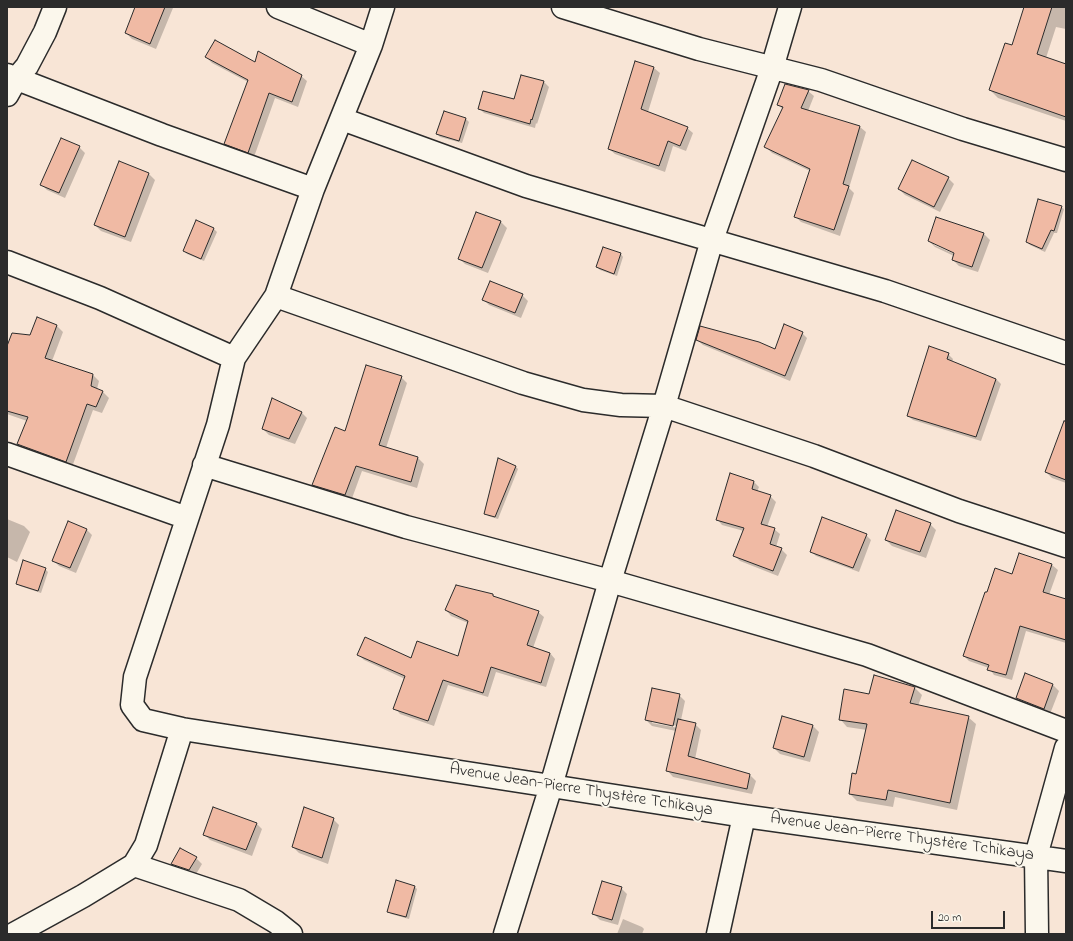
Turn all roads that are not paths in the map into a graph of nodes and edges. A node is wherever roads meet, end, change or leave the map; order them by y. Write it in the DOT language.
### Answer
graph roads {
  1 [pos="56,7"];
  2 [pos="278,7"];
  3 [pos="383,7"];
  4 [pos="562,7"];
  5 [pos="790,7"];
  6 [pos="371,45"];
  7 [pos="772,68"];
  8 [pos="10,83"];
  9 [pos="342,119"];
  10 [pos="1066,160"];
  11 [pos="313,189"];
  12 [pos="712,240"];
  13 [pos="7,262"];
  14 [pos="276,296"];
  15 [pos="1066,353"];
  16 [pos="234,358"];
  17 [pos="664,406"];
  18 [pos="7,454"];
  19 [pos="204,465"];
  20 [pos="187,518"];
  21 [pos="1066,546"];
  22 [pos="610,581"];
  23 [pos="182,729"];
  24 [pos="1066,731"];
  25 [pos="1066,748"];
  26 [pos="551,786"];
  27 [pos="744,816"];
  28 [pos="1036,856"];
  29 [pos="1066,861"];
  30 [pos="134,865"];
  31 [pos="14,934"];
  32 [pos="291,934"];
  33 [pos="505,934"];
  34 [pos="718,934"];
  35 [pos="1037,934"];
  1 -- 8 [label="street"];
  2 -- 6 [label="street"];
  3 -- 6 [label="street"];
  4 -- 7 [label="street"];
  5 -- 7 [label="street"];
  6 -- 9 [label="street"];
  7 -- 10 [label="street"];
  7 -- 12 [label="street"];
  8 -- 11 [label="street"];
  9 -- 11 [label="street"];
  9 -- 12 [label="street"];
  11 -- 14 [label="street"];
  12 -- 15 [label="street"];
  12 -- 17 [label="street"];
  13 -- 16 [label="street"];
  14 -- 16 [label="street"];
  14 -- 17 [label="street"];
  16 -- 19 [label="street, Avenue Jean-Pierre Thystère Tchikaya"];
  17 -- 21 [label="street"];
  17 -- 22 [label="street"];
  18 -- 20 [label="street"];
  19 -- 20 [label="street, Avenue Jean-Pierre Thystère Tchikaya"];
  19 -- 22 [label="street"];
  20 -- 23 [label="street, Avenue Jean-Pierre Thystère Tchikaya"];
  22 -- 24 [label="street"];
  22 -- 26 [label="street"];
  23 -- 26 [label="street, Avenue Jean-Pierre Thystère Tchikaya"];
  23 -- 30 [label="street"];
  25 -- 28 [label="street"];
  26 -- 27 [label="street, Avenue Jean-Pierre Thystère Tchikaya"];
  26 -- 33 [label="street"];
  27 -- 28 [label="street, Avenue Jean-Pierre Thystère Tchikaya"];
  27 -- 34 [label="street"];
  28 -- 29 [label="street, Avenue Jean-Pierre Thystère Tchikaya"];
  28 -- 35 [label="street"];
  30 -- 31 [label="street"];
  30 -- 32 [label="street"];
}
